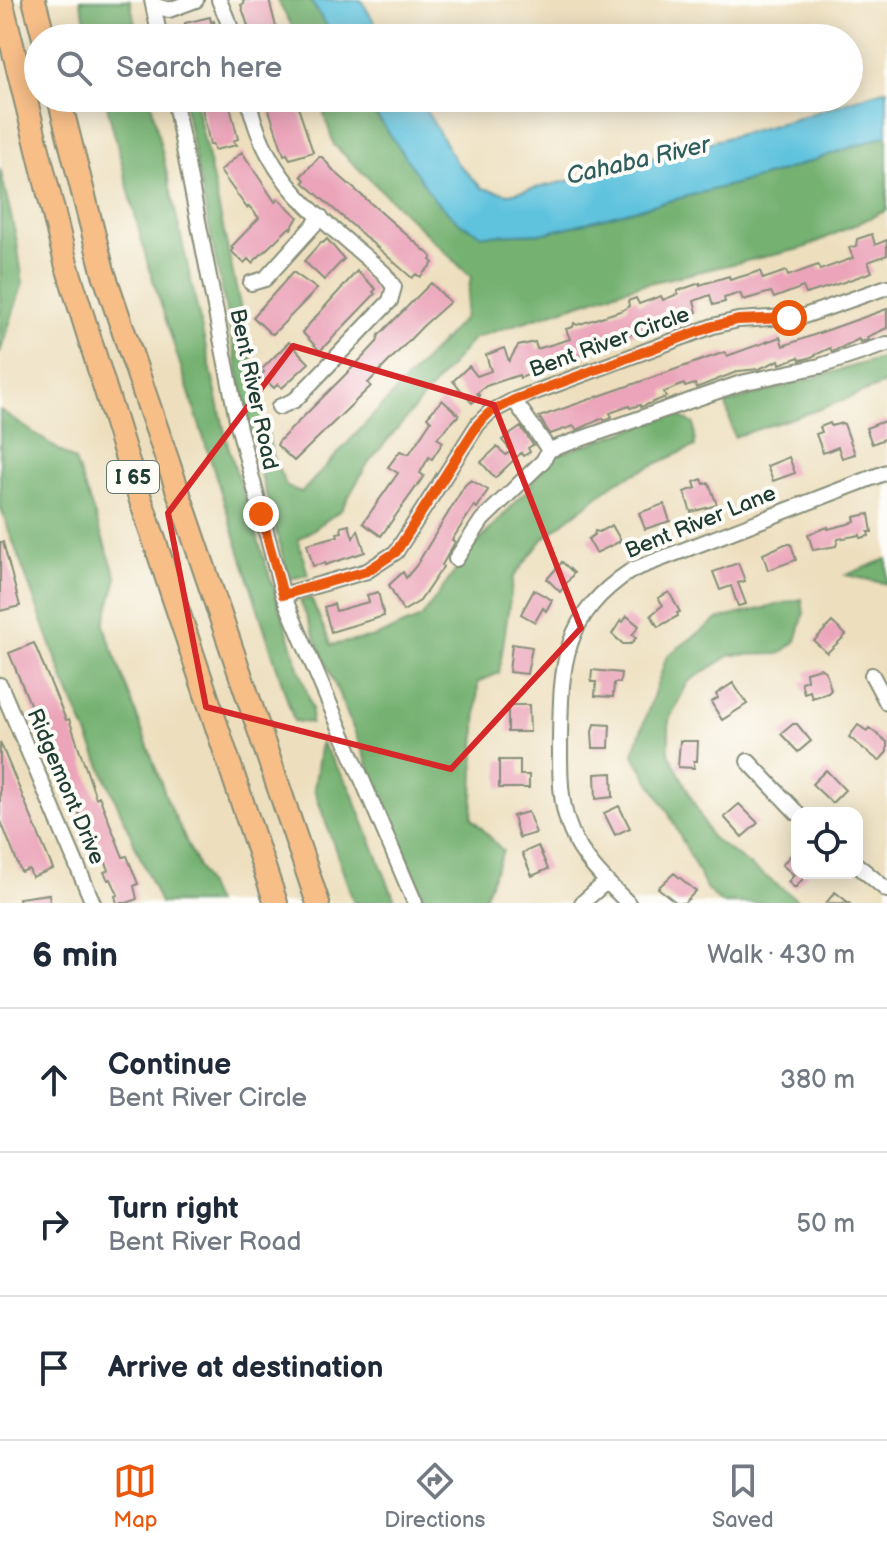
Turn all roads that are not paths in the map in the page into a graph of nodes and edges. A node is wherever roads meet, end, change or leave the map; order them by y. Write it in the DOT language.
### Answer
graph roads {
  1 [pos="1,0"];
  2 [pos="34,0"];
  3 [pos="196,0"];
  4 [pos="219,0"];
  5 [pos="155,2"];
  6 [pos="40,24"];
  7 [pos="158,24"];
  8 [pos="229,24"];
  9 [pos="24,93"];
  10 [pos="29,112"];
  11 [pos="63,112"];
  12 [pos="177,112"];
  13 [pos="252,112"];
  14 [pos="321,217"];
  15 [pos="251,283"];
  16 [pos="887,287"];
  17 [pos="887,344"];
  18 [pos="514,400"];
  19 [pos="279,407"];
  20 [pos="549,450"];
  21 [pos="887,472"];
  22 [pos="456,559"];
  23 [pos="283,595"];
  24 [pos="872,675"];
  25 [pos="0,685"];
  26 [pos="887,703"];
  27 [pos="748,761"];
  28 [pos="791,807"];
  29 [pos="863,870"];
  30 [pos="606,882"];
  31 [pos="887,890"];
  32 [pos="93,903"];
  33 [pos="276,903"];
  34 [pos="318,903"];
  35 [pos="415,903"];
  36 [pos="582,903"];
  37 [pos="628,903"];
  1 -- 9 [label="highway, I 65"];
  2 -- 6 [label="highway"];
  3 -- 5 [label="street"];
  4 -- 8 [label="street"];
  5 -- 7 [label="street"];
  10 -- 33 [label="highway, I 65"];
  11 -- 34 [label="highway, I 65"];
  12 -- 23 [label="street, Bent River Road"];
  13 -- 14 [label="street"];
  14 -- 15 [label="street"];
  14 -- 19 [label="street"];
  16 -- 18 [label="street, Bent River Circle"];
  17 -- 20 [label="street"];
  18 -- 20 [label="street"];
  18 -- 23 [label="street, Bent River Circle"];
  20 -- 22 [label="street"];
  21 -- 30 [label="street, Bent River Lane"];
  23 -- 35 [label="street, Bent River Road"];
  24 -- 26 [label="street"];
  25 -- 32 [label="street, Ridgemont Drive"];
  27 -- 28 [label="street"];
  29 -- 31 [label="street"];
  30 -- 36 [label="street"];
  30 -- 37 [label="street, Bent River Lane"];
}
